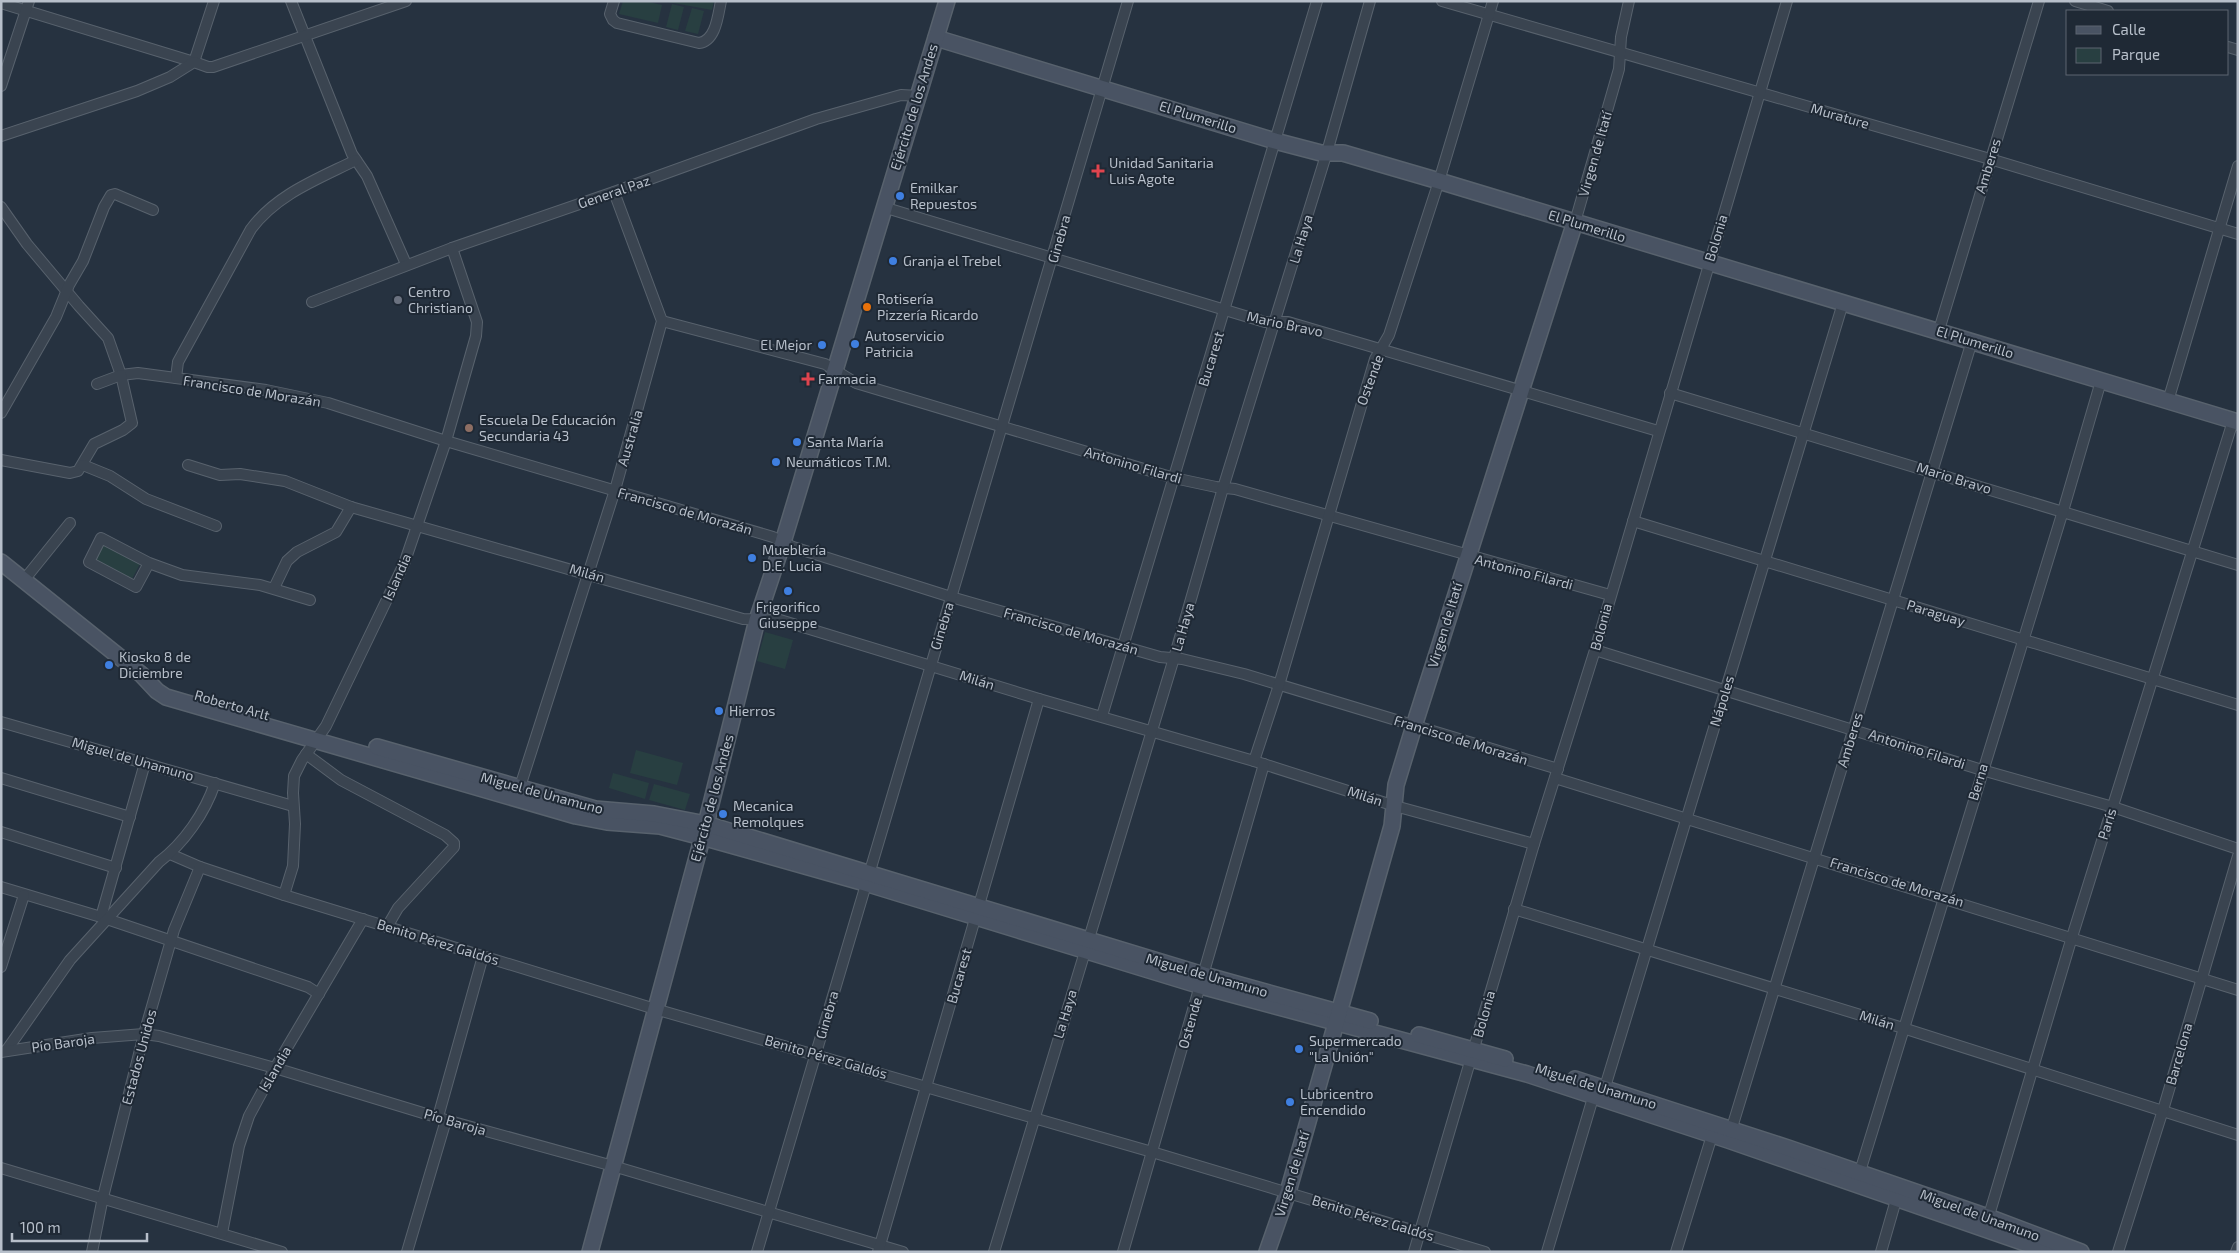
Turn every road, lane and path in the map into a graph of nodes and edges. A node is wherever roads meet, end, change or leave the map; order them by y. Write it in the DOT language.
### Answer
graph roads {
  1 [pos="214,1"];
  2 [pos="291,1"];
  3 [pos="406,1"];
  4 [pos="614,1"];
  5 [pos="720,1"];
  6 [pos="947,1"];
  7 [pos="1128,1"];
  8 [pos="1317,1"];
  9 [pos="1370,1"];
  10 [pos="1442,1"];
  11 [pos="1493,1"];
  12 [pos="1629,1"];
  13 [pos="1787,1"];
  14 [pos="2039,1"];
  15 [pos="2075,1"];
  16 [pos="1,3"];
  17 [pos="28,6"];
  18 [pos="2105,10"];
  19 [pos="1489,15"];
  20 [pos="305,37"];
  21 [pos="936,38"];
  22 [pos="1621,53"];
  23 [pos="199,64"];
  24 [pos="1,86"];
  25 [pos="1104,89"];
  26 [pos="1759,93"];
  27 [pos="919,96"];
  28 [pos="1,136"];
  29 [pos="1275,141"];
  30 [pos="1327,152"];
  31 [pos="1990,159"];
  32 [pos="356,160"];
  33 [pos="2238,166"];
  34 [pos="1439,181"];
  35 [pos="614,192"];
  36 [pos="1,207"];
  37 [pos="884,207"];
  38 [pos="152,210"];
  39 [pos="1575,222"];
  40 [pos="2219,228"];
  41 [pos="2238,234"];
  42 [pos="452,248"];
  43 [pos="1053,259"];
  44 [pos="1708,263"];
  45 [pos="406,264"];
  46 [pos="67,291"];
  47 [pos="312,302"];
  48 [pos="1843,303"];
  49 [pos="1226,309"];
  50 [pos="662,321"];
  51 [pos="1276,321"];
  52 [pos="1938,330"];
  53 [pos="1972,341"];
  54 [pos="1381,349"];
  55 [pos="834,369"];
  56 [pos="121,374"];
  57 [pos="176,378"];
  58 [pos="2101,381"];
  59 [pos="97,384"];
  60 [pos="1522,390"];
  61 [pos="1670,393"];
  62 [pos="2168,401"];
  63 [pos="1,413"];
  64 [pos="2235,421"];
  65 [pos="1003,428"];
  66 [pos="1658,431"];
  67 [pos="1804,432"];
  68 [pos="446,441"];
  69 [pos="1,460"];
  70 [pos="83,465"];
  71 [pos="188,465"];
  72 [pos="1933,472"];
  73 [pos="1174,478"];
  74 [pos="1223,488"];
  75 [pos="616,490"];
  76 [pos="351,507"];
  77 [pos="2063,510"];
  78 [pos="1328,516"];
  79 [pos="1633,521"];
  80 [pos="70,523"];
  81 [pos="216,526"];
  82 [pos="418,526"];
  83 [pos="783,542"];
  84 [pos="2191,551"];
  85 [pos="1467,556"];
  86 [pos="1764,559"];
  87 [pos="1,562"];
  88 [pos="149,562"];
  89 [pos="2238,565"];
  90 [pos="589,574"];
  91 [pos="24,580"];
  92 [pos="274,588"];
  93 [pos="1610,595"];
  94 [pos="951,597"];
  95 [pos="310,600"];
  96 [pos="1893,600"];
  97 [pos="757,620"];
  98 [pos="2023,639"];
  99 [pos="1124,646"];
  100 [pos="1595,650"];
  101 [pos="1174,658"];
  102 [pos="930,666"];
  103 [pos="2153,679"];
  104 [pos="1279,684"];
  105 [pos="1726,690"];
  106 [pos="1039,699"];
  107 [pos="2238,705"];
  108 [pos="1102,716"];
  109 [pos="1,722"];
  110 [pos="1414,726"];
  111 [pos="1853,728"];
  112 [pos="1151,730"];
  113 [pos="320,736"];
  114 [pos="306,754"];
  115 [pos="145,762"];
  116 [pos="1259,763"];
  117 [pos="1982,770"];
  118 [pos="1556,773"];
  119 [pos="1,778"];
  120 [pos="216,783"];
  121 [pos="518,794"];
  122 [pos="293,806"];
  123 [pos="1394,806"];
  124 [pos="2113,806"];
  125 [pos="130,818"];
  126 [pos="1686,820"];
  127 [pos="704,831"];
  128 [pos="1,832"];
  129 [pos="1534,844"];
  130 [pos="2238,849"];
  131 [pos="170,854"];
  132 [pos="2238,856"];
  133 [pos="1815,857"];
  134 [pos="200,867"];
  135 [pos="116,868"];
  136 [pos="867,878"];
  137 [pos="1,887"];
  138 [pos="24,894"];
  139 [pos="284,895"];
  140 [pos="1943,897"];
  141 [pos="1514,909"];
  142 [pos="978,911"];
  143 [pos="105,918"];
  144 [pos="363,920"];
  145 [pos="388,927"];
  146 [pos="2072,937"];
  147 [pos="171,940"];
  148 [pos="4,945"];
  149 [pos="1087,945"];
  150 [pos="1646,950"];
  151 [pos="483,956"];
  152 [pos="1,967"];
  153 [pos="2202,978"];
  154 [pos="1203,981"];
  155 [pos="1775,989"];
  156 [pos="2238,990"];
  157 [pos="319,994"];
  158 [pos="655,1008"];
  159 [pos="1337,1017"];
  160 [pos="1903,1028"];
  161 [pos="144,1034"];
  162 [pos="4,1052"];
  163 [pos="815,1054"];
  164 [pos="1472,1055"];
  165 [pos="275,1068"];
  166 [pos="2033,1069"];
  167 [pos="927,1086"];
  168 [pos="1600,1092"];
  169 [pos="2163,1110"];
  170 [pos="1034,1118"];
  171 [pos="442,1119"];
  172 [pos="1714,1130"];
  173 [pos="1730,1134"];
  174 [pos="2238,1134"];
  175 [pos="1152,1152"];
  176 [pos="613,1166"];
  177 [pos="1,1168"];
  178 [pos="1858,1178"];
  179 [pos="1288,1192"];
  180 [pos="1898,1192"];
  181 [pos="103,1197"];
  182 [pos="769,1212"];
  183 [pos="1986,1223"];
  184 [pos="222,1232"];
  185 [pos="1420,1233"];
  186 [pos="2238,1247"];
  187 [pos="256,1248"];
  188 [pos="879,1248"];
  189 [pos="92,1252"];
  190 [pos="282,1252"];
  191 [pos="407,1252"];
  192 [pos="590,1252"];
  193 [pos="757,1252"];
  194 [pos="904,1252"];
  195 [pos="994,1252"];
  196 [pos="1123,1252"];
  197 [pos="1267,1252"];
  198 [pos="1414,1252"];
  199 [pos="1485,1252"];
  200 [pos="1547,1252"];
  201 [pos="1676,1252"];
  202 [pos="1881,1252"];
  203 [pos="2050,1252"];
  204 [pos="2081,1252"];
  205 [pos="2118,1252"];
  206 [pos="2236,1252"];
  1 -- 23 [label="street"];
  2 -- 20 [label="street"];
  3 -- 20 [label="street"];
  4 -- 5 [label="street"];
  6 -- 21 [label="street, Ejército de los Andes"];
  7 -- 25 [label="street, Ginebra"];
  8 -- 29 [label="street, Bucarest"];
  9 -- 30 [label="street, La Haya"];
  10 -- 19 [label="street, Murature"];
  11 -- 19 [label="street, Ostende"];
  12 -- 22 [label="street, Virgen de Itatí"];
  13 -- 26 [label="street, Bolonia"];
  14 -- 31 [label="street, Amberes"];
  15 -- 18 [label="street"];
  16 -- 17 [label="street"];
  17 -- 23 [label="street"];
  17 -- 24 [label="street"];
  19 -- 22 [label="street, Murature"];
  19 -- 34 [label="street, Ostende"];
  20 -- 23 [label="street"];
  20 -- 32 [label="street"];
  21 -- 25 [label="street, El Plumerillo"];
  21 -- 27 [label="street, Ejército de los Andes"];
  22 -- 26 [label="street, Murature"];
  22 -- 39 [label="street, Virgen de Itatí"];
  23 -- 28 [label="street"];
  25 -- 29 [label="street, El Plumerillo"];
  25 -- 43 [label="street, Ginebra"];
  26 -- 31 [label="street, Murature"];
  26 -- 44 [label="street, Bolonia"];
  27 -- 35 [label="street, General Paz"];
  27 -- 37 [label="street, Ejército de los Andes"];
  29 -- 30 [label="street, El Plumerillo"];
  29 -- 49 [label="street, Bucarest"];
  30 -- 34 [label="street, El Plumerillo"];
  30 -- 51 [label="street, La Haya"];
  31 -- 40 [label="street, Murature"];
  31 -- 52 [label="street, Amberes"];
  32 -- 45 [label="street"];
  32 -- 57 [label="street"];
  33 -- 40 [label="street"];
  34 -- 39 [label="street, El Plumerillo"];
  34 -- 54 [label="street, Ostende"];
  35 -- 42 [label="street, General Paz"];
  35 -- 50 [label="street"];
  36 -- 46 [label="street"];
  37 -- 43 [label="street, Mario Bravo"];
  37 -- 55 [label="street, Ejército de los Andes"];
  38 -- 46 [label="street"];
  39 -- 44 [label="street, El Plumerillo"];
  39 -- 60 [label="street, Virgen de Itatí"];
  40 -- 41 [label="street, Murature"];
  40 -- 62 [label="street"];
  42 -- 45 [label="street, General Paz"];
  42 -- 68 [label="street, Islandia"];
  43 -- 49 [label="street, Mario Bravo"];
  43 -- 65 [label="street, Ginebra"];
  44 -- 48 [label="street, El Plumerillo"];
  44 -- 61 [label="street, Bolonia"];
  45 -- 47 [label="street, General Paz"];
  46 -- 56 [label="street"];
  46 -- 63 [label="street"];
  48 -- 52 [label="street, El Plumerillo"];
  48 -- 67 [label="street, Nápoles"];
  49 -- 51 [label="street, Mario Bravo"];
  49 -- 73 [label="street, Bucarest"];
  50 -- 55 [label="street, Antonino Filardi"];
  50 -- 75 [label="street, Australia"];
  51 -- 54 [label="street, Mario Bravo"];
  51 -- 74 [label="street, La Haya"];
  52 -- 53 [label="street, El Plumerillo"];
  53 -- 58 [label="street, El Plumerillo"];
  53 -- 72 [label="street, Amberes"];
  54 -- 60 [label="street, Mario Bravo"];
  54 -- 78 [label="street, Ostende"];
  55 -- 65 [label="street, Antonino Filardi"];
  55 -- 83 [label="street, Ejército de los Andes"];
  56 -- 57 [label="street, Francisco de Morazán"];
  56 -- 59 [label="street"];
  56 -- 70 [label="street"];
  57 -- 68 [label="street, Francisco de Morazán"];
  58 -- 62 [label="street, El Plumerillo"];
  58 -- 77 [label="street, Berna"];
  60 -- 66 [label="street, Mario Bravo"];
  60 -- 85 [label="street, Virgen de Itatí"];
  61 -- 66 [label="street, Bolonia"];
  61 -- 67 [label="street, Mario Bravo"];
  62 -- 64 [label="street, El Plumerillo"];
  64 -- 84 [label="street, París"];
  65 -- 73 [label="street, Antonino Filardi"];
  65 -- 94 [label="street, Ginebra"];
  66 -- 79 [label="street, Bolonia"];
  67 -- 72 [label="street, Mario Bravo"];
  67 -- 86 [label="street, Nápoles"];
  68 -- 75 [label="street, Francisco de Morazán"];
  68 -- 82 [label="street, Islandia"];
  69 -- 70 [label="street"];
  70 -- 81 [label="street"];
  71 -- 76 [label="street, Milán"];
  72 -- 77 [label="street, Mario Bravo"];
  72 -- 96 [label="street, Amberes"];
  73 -- 74 [label="street, Antonino Filardi"];
  73 -- 99 [label="street, Bucarest"];
  74 -- 78 [label="street, Antonino Filardi"];
  74 -- 101 [label="street, La Haya"];
  75 -- 83 [label="street, Francisco de Morazán"];
  75 -- 90 [label="street, Australia"];
  76 -- 82 [label="street, Milán"];
  76 -- 92 [label="street"];
  77 -- 84 [label="street, Mario Bravo"];
  77 -- 98 [label="street, Berna"];
  78 -- 85 [label="street, Antonino Filardi"];
  78 -- 104 [label="street, Ostende"];
  79 -- 86 [label="street, Paraguay"];
  79 -- 93 [label="street, Bolonia"];
  80 -- 91 [label="street"];
  82 -- 90 [label="street, Milán"];
  82 -- 113 [label="street, Islandia"];
  83 -- 94 [label="street, Francisco de Morazán"];
  83 -- 97 [label="street, Ejército de los Andes"];
  84 -- 89 [label="street, Mario Bravo"];
  84 -- 103 [label="street, París"];
  85 -- 93 [label="street, Antonino Filardi"];
  85 -- 110 [label="street, Virgen de Itatí"];
  86 -- 96 [label="street, Paraguay"];
  86 -- 105 [label="street, Nápoles"];
  87 -- 91 [label="street, Roberto Arlt"];
  88 -- 88 [label="street"];
  88 -- 92 [label="street"];
  90 -- 97 [label="street, Milán"];
  90 -- 121 [label="street, Australia"];
  91 -- 113 [label="street, Roberto Arlt"];
  92 -- 95 [label="street"];
  93 -- 100 [label="street, Bolonia"];
  94 -- 99 [label="street, Francisco de Morazán"];
  94 -- 102 [label="street, Ginebra"];
  96 -- 98 [label="street, Paraguay"];
  96 -- 111 [label="street, Amberes"];
  97 -- 102 [label="street, Milán"];
  97 -- 127 [label="street, Ejército de los Andes"];
  98 -- 103 [label="street, Paraguay"];
  98 -- 117 [label="street, Berna"];
  99 -- 101 [label="street, Francisco de Morazán"];
  99 -- 108 [label="street, Bucarest"];
  100 -- 105 [label="street, Antonino Filardi"];
  100 -- 118 [label="street, Bolonia"];
  101 -- 104 [label="street, Francisco de Morazán"];
  101 -- 112 [label="street, La Haya"];
  102 -- 106 [label="street, Milán"];
  102 -- 136 [label="street, Ginebra"];
  103 -- 107 [label="street, Paraguay"];
  103 -- 124 [label="street, París"];
  104 -- 110 [label="street, Francisco de Morazán"];
  104 -- 116 [label="street, Ostende"];
  105 -- 111 [label="street, Antonino Filardi"];
  105 -- 126 [label="street, Nápoles"];
  106 -- 108 [label="street, Milán"];
  106 -- 142 [label="street, Bucarest"];
  108 -- 112 [label="street, Milán"];
  109 -- 115 [label="street, Miguel de Unamuno"];
  110 -- 118 [label="street, Francisco de Morazán"];
  110 -- 123 [label="street, Virgen de Itatí"];
  111 -- 117 [label="street, Antonino Filardi"];
  111 -- 133 [label="street, Amberes"];
  112 -- 116 [label="street, Milán"];
  112 -- 149 [label="street, La Haya"];
  113 -- 114 [label="street, Islandia"];
  113 -- 121 [label="street, Miguel de Unamuno"];
  114 -- 122 [label="street, Islandia"];
  114 -- 145 [label="street"];
  115 -- 120 [label="street, Miguel de Unamuno"];
  115 -- 125 [label="street"];
  116 -- 123 [label="street, Milán"];
  116 -- 154 [label="street, Ostende"];
  117 -- 124 [label="street, Antonino Filardi"];
  117 -- 140 [label="street, Berna"];
  118 -- 126 [label="street, Francisco de Morazán"];
  118 -- 129 [label="street, Bolonia"];
  119 -- 125 [label="street"];
  120 -- 122 [label="street, Miguel de Unamuno"];
  120 -- 131 [label="street"];
  121 -- 127 [label="street, Miguel de Unamuno"];
  122 -- 139 [label="street, Islandia"];
  123 -- 129 [label="street, Milán"];
  123 -- 159 [label="street, Virgen de Itatí"];
  124 -- 130 [label="street, Antonino Filardi"];
  124 -- 146 [label="street, París"];
  125 -- 135 [label="street"];
  126 -- 133 [label="street, Francisco de Morazán"];
  126 -- 150 [label="street, Nápoles"];
  127 -- 136 [label="street, Miguel de Unamuno"];
  127 -- 158 [label="street, Ejército de los Andes"];
  128 -- 135 [label="street"];
  129 -- 141 [label="street, Bolonia"];
  131 -- 134 [label="street, Benito Pérez Galdós"];
  131 -- 143 [label="street"];
  132 -- 153 [label="street, Barcelona"];
  133 -- 140 [label="street, Francisco de Morazán"];
  133 -- 155 [label="street, Amberes"];
  134 -- 139 [label="street, Benito Pérez Galdós"];
  134 -- 147 [label="street, Estados Unidos"];
  135 -- 143 [label="street"];
  136 -- 142 [label="street, Miguel de Unamuno"];
  136 -- 163 [label="street, Ginebra"];
  137 -- 138 [label="street"];
  138 -- 143 [label="street"];
  138 -- 148 [label="street"];
  139 -- 144 [label="street, Benito Pérez Galdós"];
  140 -- 146 [label="street, Francisco de Morazán"];
  140 -- 160 [label="street, Berna"];
  141 -- 150 [label="street, Milán"];
  141 -- 164 [label="street, Bolonia"];
  142 -- 149 [label="street, Miguel de Unamuno"];
  142 -- 167 [label="street, Bucarest"];
  143 -- 147 [label="street"];
  143 -- 162 [label="street"];
  144 -- 145 [label="street, Benito Pérez Galdós"];
  144 -- 157 [label="street, Islandia"];
  145 -- 151 [label="street, Benito Pérez Galdós"];
  146 -- 153 [label="street, Francisco de Morazán"];
  146 -- 166 [label="street, París"];
  147 -- 157 [label="street"];
  147 -- 161 [label="street, Estados Unidos"];
  148 -- 152 [label="street"];
  149 -- 154 [label="street, Miguel de Unamuno"];
  149 -- 170 [label="street, La Haya"];
  150 -- 155 [label="street, Milán"];
  150 -- 168 [label="street, Nápoles"];
  151 -- 158 [label="street, Benito Pérez Galdós"];
  151 -- 171 [label="street"];
  153 -- 156 [label="street, Francisco de Morazán"];
  153 -- 169 [label="street, Barcelona"];
  154 -- 159 [label="street, Miguel de Unamuno"];
  154 -- 175 [label="street, Ostende"];
  155 -- 160 [label="street, Milán"];
  155 -- 173 [label="street, Amberes"];
  157 -- 165 [label="street, Islandia"];
  158 -- 163 [label="street, Benito Pérez Galdós"];
  158 -- 176 [label="street, Ejército de los Andes"];
  159 -- 164 [label="street, Miguel de Unamuno"];
  159 -- 179 [label="street, Virgen de Itatí"];
  160 -- 166 [label="street, Milán"];
  160 -- 178 [label="street, Berna"];
  161 -- 162 [label="street, Pío Baroja"];
  161 -- 165 [label="street, Pío Baroja"];
  161 -- 181 [label="street, Estados Unidos"];
  163 -- 167 [label="street, Benito Pérez Galdós"];
  163 -- 182 [label="street, Ginebra"];
  164 -- 168 [label="street, Miguel de Unamuno"];
  164 -- 185 [label="street, Bolonia"];
  165 -- 171 [label="street, Pío Baroja"];
  165 -- 184 [label="street, Islandia"];
  166 -- 169 [label="street, Milán"];
  166 -- 183 [label="street, París"];
  167 -- 170 [label="street, Benito Pérez Galdós"];
  167 -- 188 [label="street, Bucarest"];
  168 -- 172 [label="street, Miguel de Unamuno"];
  168 -- 200 [label="street, Nápoles"];
  169 -- 174 [label="street, Milán"];
  169 -- 205 [label="street, Barcelona"];
  170 -- 175 [label="street, Benito Pérez Galdós"];
  170 -- 195 [label="street, La Haya"];
  171 -- 176 [label="street, Pío Baroja"];
  171 -- 191 [label="street"];
  172 -- 173 [label="street, Miguel de Unamuno"];
  172 -- 201 [label="street"];
  173 -- 178 [label="street, Miguel de Unamuno"];
  175 -- 179 [label="street, Benito Pérez Galdós"];
  175 -- 196 [label="street, Ostende"];
  176 -- 182 [label="street, Pío Baroja"];
  176 -- 192 [label="street, Ejército de los Andes"];
  177 -- 181 [label="street"];
  178 -- 180 [label="street, Miguel de Unamuno"];
  179 -- 185 [label="street, Benito Pérez Galdós"];
  179 -- 197 [label="street, Virgen de Itatí"];
  180 -- 183 [label="street, Miguel de Unamuno"];
  180 -- 202 [label="street"];
  181 -- 184 [label="street"];
  181 -- 189 [label="street, Estados Unidos"];
  182 -- 188 [label="street, Pío Baroja"];
  182 -- 193 [label="street, Ginebra"];
  183 -- 203 [label="street, Miguel de Unamuno"];
  183 -- 204 [label="street, Miguel de Unamuno"];
  184 -- 187 [label="street"];
  185 -- 198 [label="street, Bolonia"];
  185 -- 199 [label="street, Benito Pérez Galdós"];
  186 -- 206 [label="street"];
  187 -- 190 [label="street"];
  188 -- 194 [label="street, Pío Baroja"];
}
